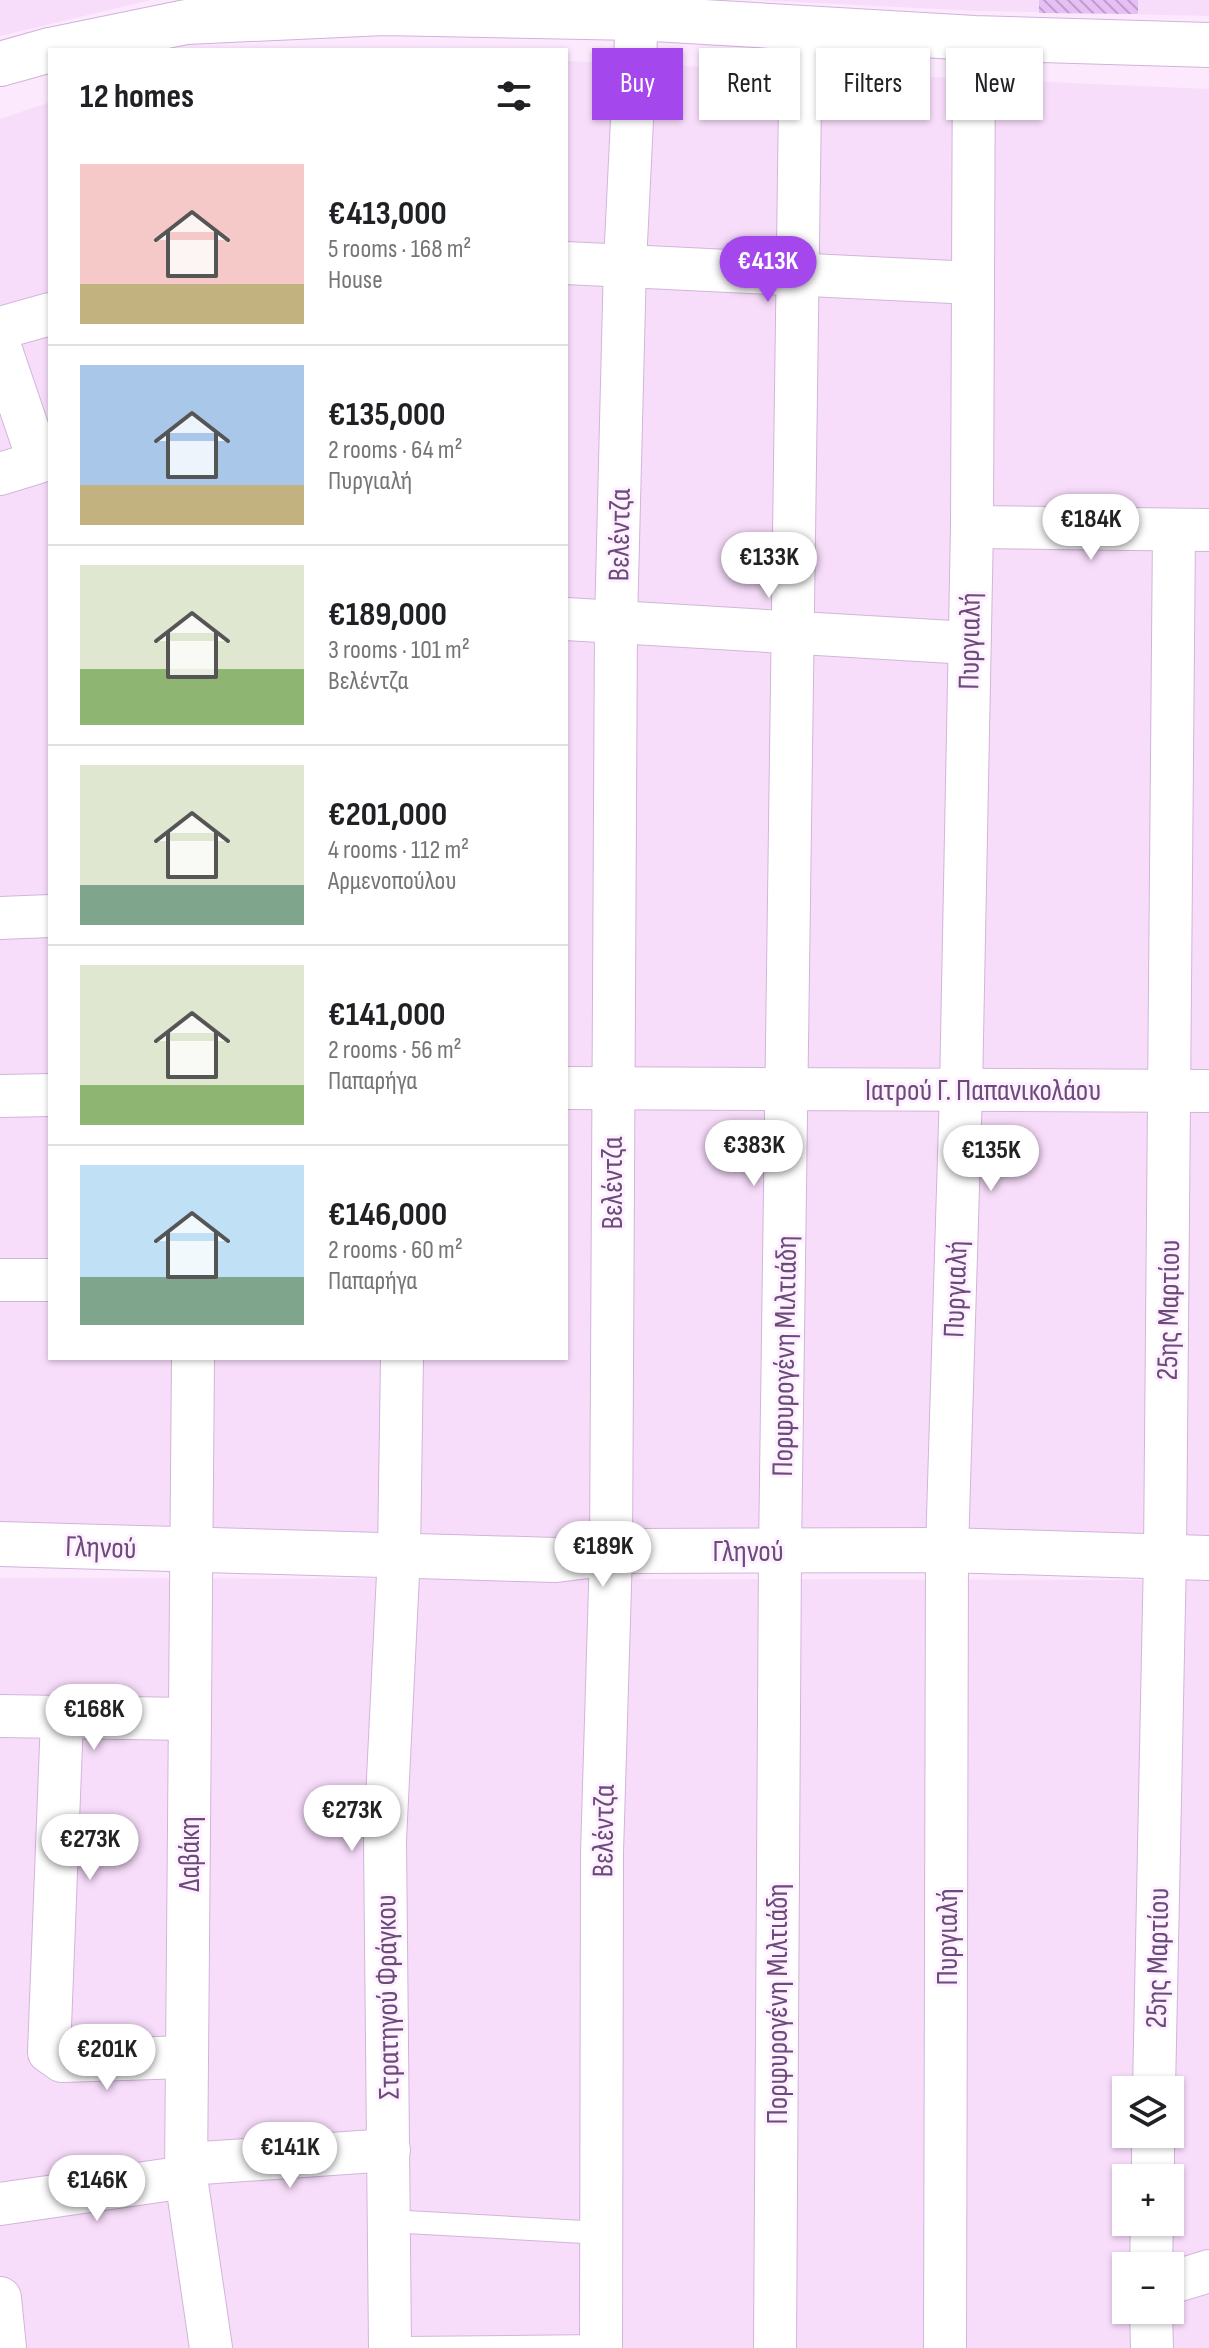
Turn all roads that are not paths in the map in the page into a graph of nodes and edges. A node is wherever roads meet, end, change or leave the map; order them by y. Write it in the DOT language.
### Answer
graph roads {
  1 [pos="383,6"];
  2 [pos="465,7"];
  3 [pos="637,18"];
  4 [pos="801,28"];
  5 [pos="974,38"];
  6 [pos="1209,45"];
  7 [pos="60,48"];
  8 [pos="48,51"];
  9 [pos="0,64"];
  10 [pos="568,263"];
  11 [pos="625,263"];
  12 [pos="799,273"];
  13 [pos="973,283"];
  14 [pos="48,315"];
  15 [pos="0,328"];
  16 [pos="0,347"];
  17 [pos="0,474"];
  18 [pos="972,527"];
  19 [pos="1192,530"];
  20 [pos="568,619"];
  21 [pos="616,623"];
  22 [pos="796,635"];
  23 [pos="969,643"];
  24 [pos="48,916"];
  25 [pos="0,918"];
  26 [pos="568,1088"];
  27 [pos="612,1088"];
  28 [pos="789,1089"];
  29 [pos="961,1090"];
  30 [pos="1190,1090"];
  31 [pos="48,1095"];
  32 [pos="0,1096"];
  33 [pos="0,1280"];
  34 [pos="48,1280"];
  35 [pos="193,1360"];
  36 [pos="402,1360"];
  37 [pos="0,1544"];
  38 [pos="193,1549"];
  39 [pos="947,1550"];
  40 [pos="780,1552"];
  41 [pos="611,1553"];
  42 [pos="399,1554"];
  43 [pos="1165,1556"];
  44 [pos="1209,1558"];
  45 [pos="0,1716"];
  46 [pos="62,1719"];
  47 [pos="189,1719"];
  48 [pos="186,2057"];
  49 [pos="1154,2076"];
  50 [pos="389,2150"];
  51 [pos="186,2171"];
  52 [pos="0,2204"];
  53 [pos="389,2221"];
  54 [pos="601,2233"];
  55 [pos="1209,2271"];
  56 [pos="1184,2279"];
  57 [pos="0,2298"];
  58 [pos="1151,2324"];
  59 [pos="601,2347"];
  60 [pos="5,2348"];
  61 [pos="211,2348"];
  62 [pos="390,2348"];
  63 [pos="402,2348"];
  64 [pos="775,2348"];
  65 [pos="945,2348"];
  66 [pos="1152,2348"];
  1 -- 2 [label="main road"];
  1 -- 7 [label="main road"];
  2 -- 3 [label="main road"];
  3 -- 4 [label="main road"];
  3 -- 11 [label="street, Βελέντζα"];
  4 -- 5 [label="main road"];
  4 -- 12 [label="street, Πορφυρογένη Μιλτιάδη"];
  5 -- 6 [label="main road"];
  5 -- 13 [label="street, Πυργιαλή"];
  8 -- 9 [label="main road"];
  10 -- 11 [label="street"];
  11 -- 12 [label="street"];
  11 -- 21 [label="street, Βελέντζα"];
  12 -- 13 [label="street"];
  12 -- 22 [label="street, Πορφυρογένη Μιλτιάδη"];
  13 -- 18 [label="street, Πυργιαλή"];
  14 -- 15 [label="street"];
  16 -- 17 [label="street"];
  18 -- 19 [label="street"];
  18 -- 23 [label="street, Πυργιαλή"];
  19 -- 30 [label="street, 25ης Μαρτίου"];
  20 -- 21 [label="street"];
  21 -- 22 [label="street"];
  21 -- 27 [label="street, Βελέντζα"];
  22 -- 23 [label="street"];
  22 -- 28 [label="street, Πορφυρογένη Μιλτιάδη"];
  23 -- 29 [label="street, Πυργιαλή"];
  24 -- 25 [label="street"];
  26 -- 27 [label="street, Ιατρού Γ. Παπανικολάου"];
  27 -- 28 [label="street, Ιατρού Γ. Παπανικολάου"];
  27 -- 41 [label="street, Βελέντζα"];
  28 -- 29 [label="street, Ιατρού Γ. Παπανικολάου"];
  28 -- 40 [label="street, Πορφυρογένη Μιλτιάδη"];
  29 -- 30 [label="street, Ιατρού Γ. Παπανικολάου"];
  29 -- 39 [label="street, Πυργιαλή"];
  30 -- 43 [label="street, 25ης Μαρτίου"];
  31 -- 32 [label="street"];
  33 -- 34 [label="street"];
  35 -- 38 [label="street, Δαβάκη"];
  36 -- 42 [label="street, Στρατηγού Φράγκου"];
  37 -- 38 [label="main road, Γληνού"];
  38 -- 42 [label="main road, Γληνού"];
  38 -- 47 [label="street, Δαβάκη"];
  39 -- 40 [label="main road, Γληνού"];
  39 -- 43 [label="main road, Γληνού"];
  39 -- 65 [label="street, Πυργιαλή"];
  40 -- 41 [label="main road, Γληνού"];
  40 -- 64 [label="street, Πορφυρογένη Μιλτιάδη"];
  41 -- 42 [label="main road, Γληνού"];
  41 -- 54 [label="street, Βελέντζα"];
  42 -- 50 [label="street, Στρατηγού Φράγκου"];
  43 -- 44 [label="main road, Γληνού"];
  43 -- 49 [label="street, 25ης Μαρτίου"];
  45 -- 46 [label="street"];
  46 -- 47 [label="street"];
  46 -- 48 [label="street"];
  47 -- 48 [label="street, Δαβάκη"];
  48 -- 51 [label="street, Δαβάκη"];
  50 -- 51 [label="street"];
  50 -- 53 [label="street, Στρατηγού Φράγκου"];
  51 -- 52 [label="street"];
  51 -- 61 [label="street, Δαβάκη"];
  53 -- 54 [label="lane"];
  53 -- 62 [label="street, Στρατηγού Φράγκου"];
  54 -- 59 [label="street, Βελέντζα"];
  55 -- 56 [label="street"];
  57 -- 60 [label="street"];
  58 -- 66 [label="street"];
  59 -- 63 [label="lane"];
}
